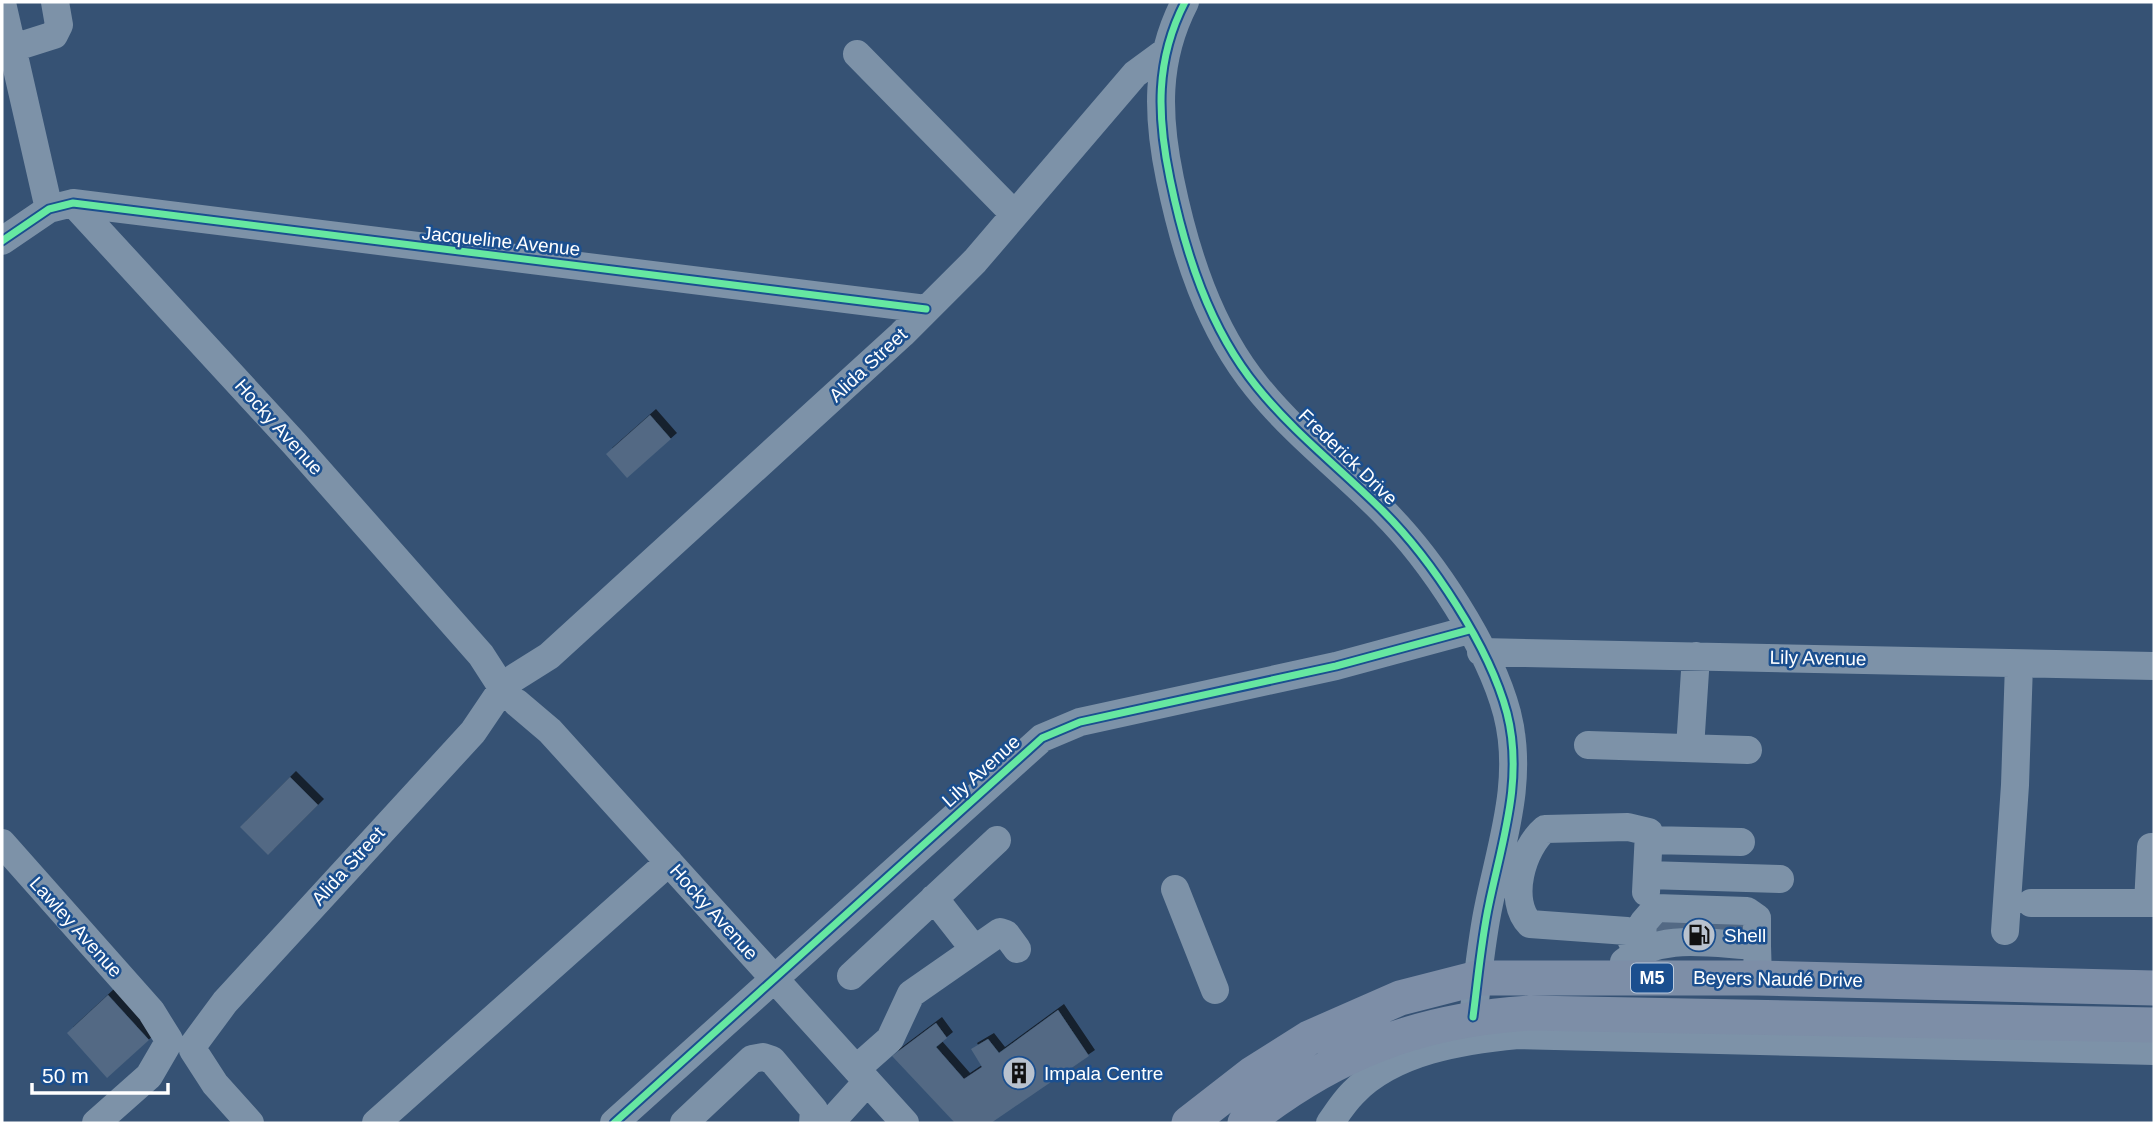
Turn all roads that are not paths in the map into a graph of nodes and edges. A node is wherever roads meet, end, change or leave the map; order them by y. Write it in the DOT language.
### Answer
graph roads {
  1 [pos="55,2"];
  2 [pos="1185,2"];
  3 [pos="2,3"];
  4 [pos="13,48"];
  5 [pos="1165,52"];
  6 [pos="857,54"];
  7 [pos="61,206"];
  8 [pos="1014,214"];
  9 [pos="2,241"];
  10 [pos="926,309"];
  11 [pos="1475,641"];
  12 [pos="1696,656"];
  13 [pos="2019,664"];
  14 [pos="2154,666"];
  15 [pos="513,691"];
  16 [pos="1588,746"];
  17 [pos="1690,748"];
  18 [pos="1748,750"];
  19 [pos="997,840"];
  20 [pos="1648,840"];
  21 [pos="1741,842"];
  22 [pos="2,843"];
  23 [pos="2151,847"];
  24 [pos="669,862"];
  25 [pos="1780,879"];
  26 [pos="1175,889"];
  27 [pos="934,898"];
  28 [pos="2031,903"];
  29 [pos="2151,903"];
  30 [pos="2005,931"];
  31 [pos="974,949"];
  32 [pos="1017,949"];
  33 [pos="1639,951"];
  34 [pos="1757,962"];
  35 [pos="851,976"];
  36 [pos="773,978"];
  37 [pos="1478,978"];
  38 [pos="1602,978"];
  39 [pos="2154,988"];
  40 [pos="1215,990"];
  41 [pos="1473,1017"];
  42 [pos="2154,1025"];
  43 [pos="713,1033"];
  44 [pos="181,1045"];
  45 [pos="2154,1051"];
  46 [pos="743,1068"];
  47 [pos="862,1076"];
  48 [pos="96,1123"];
  49 [pos="250,1123"];
  50 [pos="376,1123"];
  51 [pos="614,1123"];
  52 [pos="684,1123"];
  53 [pos="813,1123"];
  54 [pos="830,1123"];
  55 [pos="905,1123"];
  56 [pos="1189,1123"];
  57 [pos="1245,1123"];
  58 [pos="1330,1123"];
  1 -- 4 [label="street"];
  2 -- 5 [label="street, Frederick Drive"];
  3 -- 4 [label="street"];
  4 -- 7 [label="street"];
  5 -- 8 [label="street, Alida Street"];
  5 -- 11 [label="street, Frederick Drive"];
  6 -- 8 [label="street"];
  7 -- 9 [label="street"];
  7 -- 10 [label="street, Jacqueline Avenue"];
  7 -- 15 [label="street, Hocky Avenue"];
  8 -- 10 [label="street, Alida Street"];
  10 -- 15 [label="street, Alida Street"];
  11 -- 12 [label="street, Lily Avenue"];
  11 -- 36 [label="street, Lily Avenue"];
  11 -- 37 [label="street, Frederick Drive"];
  12 -- 13 [label="street, Lily Avenue"];
  12 -- 17 [label="street"];
  13 -- 14 [label="street, Lily Avenue"];
  13 -- 30 [label="street"];
  15 -- 24 [label="street, Hocky Avenue"];
  15 -- 44 [label="street, Alida Street"];
  16 -- 17 [label="street"];
  17 -- 18 [label="street"];
  19 -- 27 [label="street"];
  20 -- 21 [label="street"];
  20 -- 25 [label="street"];
  20 -- 33 [label="street"];
  22 -- 44 [label="street, Lawley Avenue"];
  23 -- 29 [label="street"];
  24 -- 36 [label="street, Hocky Avenue"];
  24 -- 50 [label="street"];
  26 -- 40 [label="street"];
  27 -- 31 [label="street"];
  27 -- 35 [label="street"];
  28 -- 29 [label="street"];
  31 -- 32 [label="street"];
  31 -- 47 [label="street"];
  33 -- 34 [label="street"];
  33 -- 38 [label="street"];
  34 -- 38 [label="main road, Beyers Naudé Drive / M5"];
  34 -- 39 [label="main road, Beyers Naudé Drive / M5"];
  36 -- 43 [label="street, Lily Avenue"];
  36 -- 47 [label="street, Hocky Avenue"];
  37 -- 38 [label="main road, Beyers Naudé Drive / M5"];
  37 -- 41 [label="street, Frederick Drive"];
  37 -- 56 [label="main road, Beyers Naudé Drive / M5"];
  41 -- 42 [label="main road, Beyers Naudé Drive / M5"];
  41 -- 57 [label="main road, Beyers Naudé Drive / M5"];
  43 -- 46 [label="street"];
  43 -- 51 [label="street, Lily Avenue"];
  44 -- 48 [label="street, Alida Street"];
  44 -- 49 [label="street, Lawley Avenue"];
  45 -- 58 [label="street"];
  46 -- 52 [label="street"];
  46 -- 53 [label="street"];
  47 -- 54 [label="street"];
  47 -- 55 [label="street, Hocky Avenue"];
}
